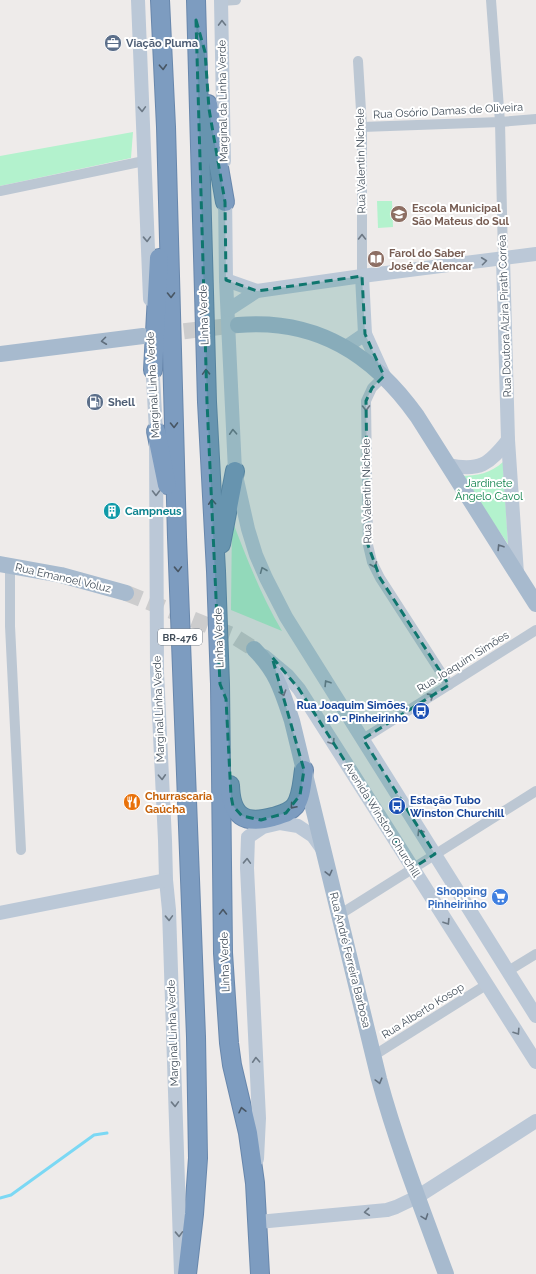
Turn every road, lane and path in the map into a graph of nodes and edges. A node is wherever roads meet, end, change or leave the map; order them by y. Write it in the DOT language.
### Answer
graph roads {
  1 [pos="138,0"];
  2 [pos="160,0"];
  3 [pos="196,0"];
  4 [pos="236,0"];
  5 [pos="491,0"];
  6 [pos="221,1"];
  7 [pos="196,20"];
  8 [pos="358,61"];
  9 [pos="536,119"];
  10 [pos="500,122"];
  11 [pos="166,127"];
  12 [pos="362,127"];
  13 [pos="144,161"];
  14 [pos="0,191"];
  15 [pos="225,202"];
  16 [pos="536,254"];
  17 [pos="503,258"];
  18 [pos="362,276"];
  19 [pos="226,280"];
  20 [pos="257,291"];
  21 [pos="228,310"];
  22 [pos="238,325"];
  23 [pos="365,334"];
  24 [pos="143,336"];
  25 [pos="346,347"];
  26 [pos="0,354"];
  27 [pos="153,370"];
  28 [pos="384,376"];
  29 [pos="156,431"];
  30 [pos="508,440"];
  31 [pos="448,465"];
  32 [pos="235,471"];
  33 [pos="177,537"];
  34 [pos="5,565"];
  35 [pos="216,571"];
  36 [pos="517,574"];
  37 [pos="126,592"];
  38 [pos="536,604"];
  39 [pos="536,630"];
  40 [pos="254,649"];
  41 [pos="220,684"];
  42 [pos="450,685"];
  43 [pos="363,739"];
  44 [pos="304,770"];
  45 [pos="536,791"];
  46 [pos="21,850"];
  47 [pos="323,850"];
  48 [pos="434,854"];
  49 [pos="413,868"];
  50 [pos="166,880"];
  51 [pos="0,913"];
  52 [pos="339,915"];
  53 [pos="536,954"];
  54 [pos="508,971"];
  55 [pos="486,985"];
  56 [pos="536,1016"];
  57 [pos="373,1056"];
  58 [pos="536,1062"];
  59 [pos="536,1121"];
  60 [pos="255,1183"];
  61 [pos="417,1197"];
  62 [pos="258,1222"];
  63 [pos="181,1274"];
  64 [pos="187,1274"];
  65 [pos="260,1274"];
  66 [pos="446,1274"];
  1 -- 13 [label="main road, Marginal Linha Verde, one-way"];
  2 -- 11 [label="highway, BR-476, one-way"];
  3 -- 7 [label="highway, Linha Verde / BR-476"];
  4 -- 6 [label="street"];
  5 -- 10 [label="street, Rua Doutora Alzira Pirath Corrêa"];
  15 -- 6 [label="main road, Marginal da Linha Verde, one-way"];
  7 -- 15 [label="highway"];
  35 -- 7 [label="highway, Linha Verde / BR-476, one-way"];
  8 -- 12 [label="street, Rua Valentin Nichele"];
  9 -- 10 [label="street, Rua Osório Damas de Oliveira"];
  10 -- 12 [label="street, Rua Osório Damas de Oliveira"];
  10 -- 17 [label="street, Rua Doutora Alzira Pirath Corrêa"];
  11 -- 27 [label="highway"];
  11 -- 33 [label="highway, BR-476, one-way"];
  18 -- 12 [label="street, Rua Valentin Nichele, one-way"];
  13 -- 14 [label="street"];
  13 -- 27 [label="main road, Marginal Linha Verde, one-way"];
  15 -- 19 [label="main road"];
  16 -- 17 [label="main road"];
  18 -- 17 [label="main road, one-way"];
  17 -- 30 [label="main road, Rua Doutora Alzira Pirath Corrêa"];
  18 -- 20 [label="main road"];
  18 -- 23 [label="main road, Rua Valentin Nichele"];
  19 -- 20 [label="main road"];
  19 -- 21 [label="main road"];
  20 -- 21 [label="main road"];
  32 -- 21 [label="main road, one-way"];
  22 -- 25 [label="main road"];
  23 -- 25 [label="main road"];
  23 -- 28 [label="main road, Rua Valentin Nichele"];
  24 -- 26 [label="main road, one-way"];
  25 -- 28 [label="main road"];
  27 -- 29 [label="main road, Marginal Linha Verde"];
  28 -- 31 [label="main road"];
  28 -- 42 [label="street, Rua Valentin Nichele, one-way"];
  29 -- 33 [label="highway"];
  29 -- 50 [label="main road, Marginal Linha Verde, one-way"];
  30 -- 31 [label="main road"];
  30 -- 36 [label="main road, Rua Doutora Alzira Pirath Corrêa"];
  36 -- 31 [label="main road, one-way"];
  32 -- 35 [label="highway"];
  43 -- 32 [label="main road, one-way"];
  33 -- 64 [label="highway, BR-476, one-way"];
  34 -- 37 [label="main road, Rua Emanoel Voluz"];
  34 -- 46 [label="street"];
  35 -- 41 [label="highway, Linha Verde / BR-476"];
  36 -- 38 [label="main road"];
  39 -- 42 [label="street, Rua Joaquim Simões"];
  40 -- 44 [label="main road, Rua André Ferreira Barbosa, one-way"];
  40 -- 49 [label="main road, Avenida Winston Churchill, one-way"];
  44 -- 41 [label="highway, one-way"];
  60 -- 41 [label="highway, Linha Verde / BR-476, one-way"];
  43 -- 42 [label="street, Rua Joaquim Simões, one-way"];
  48 -- 43 [label="main road, one-way"];
  44 -- 47 [label="main road, Rua André Ferreira Barbosa"];
  45 -- 48 [label="street"];
  47 -- 52 [label="main road, Rua André Ferreira Barbosa, one-way"];
  60 -- 47 [label="main road, one-way"];
  48 -- 49 [label="street"];
  48 -- 54 [label="main road"];
  49 -- 52 [label="street"];
  49 -- 55 [label="main road, Avenida Winston Churchill, one-way"];
  50 -- 51 [label="main road"];
  50 -- 63 [label="main road, Marginal Linha Verde, one-way"];
  52 -- 57 [label="main road, Rua André Ferreira Barbosa"];
  53 -- 54 [label="street"];
  54 -- 56 [label="main road"];
  55 -- 57 [label="street, Rua Alberto Kosop"];
  55 -- 58 [label="main road, Avenida Winston Churchill, one-way"];
  57 -- 61 [label="main road, Rua André Ferreira Barbosa, one-way"];
  59 -- 61 [label="main road"];
  60 -- 62 [label="highway, Linha Verde / BR-476"];
  61 -- 62 [label="main road, one-way"];
  61 -- 66 [label="main road, Rua André Ferreira Barbosa, one-way"];
  62 -- 65 [label="highway, Linha Verde / BR-476"];
}
